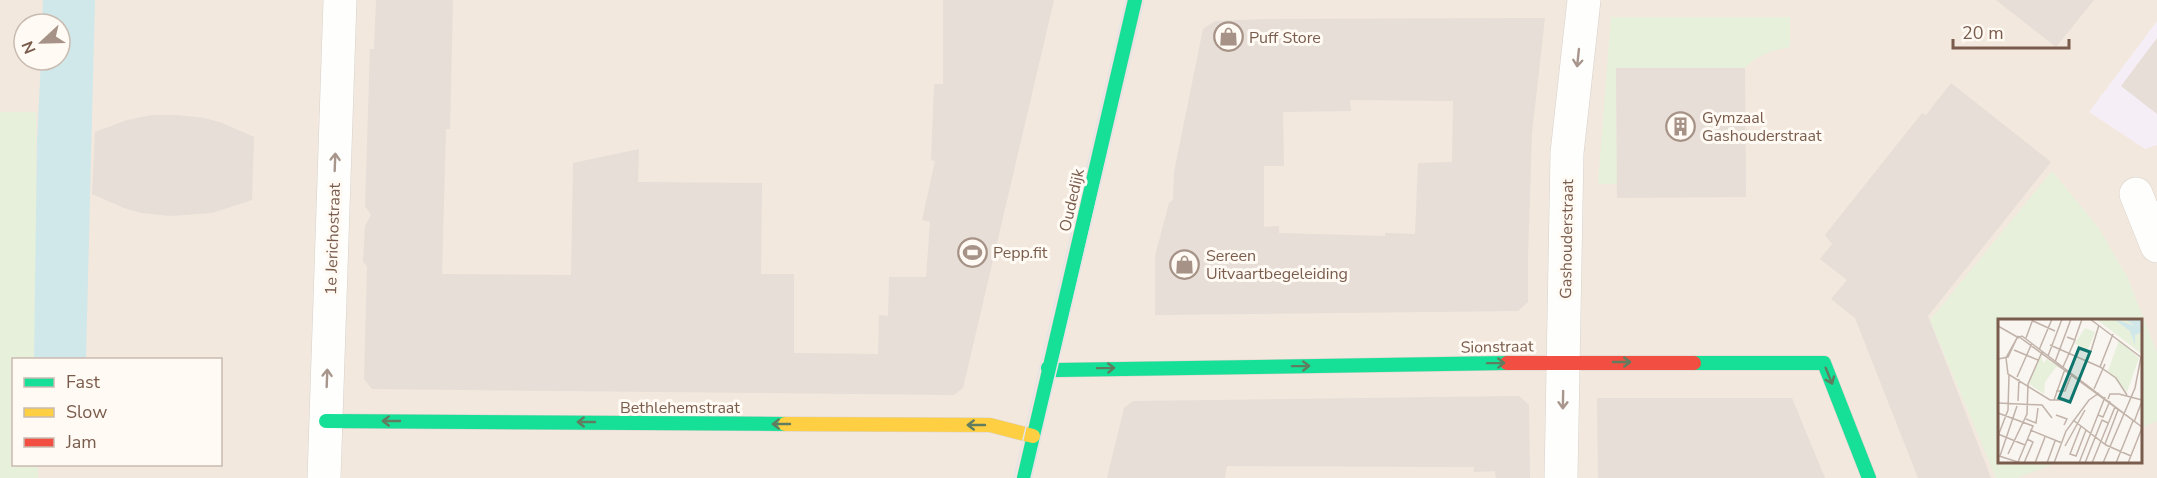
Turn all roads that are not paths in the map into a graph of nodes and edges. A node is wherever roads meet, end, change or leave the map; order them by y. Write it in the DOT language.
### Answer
graph roads {
  1 [pos="340,0"];
  2 [pos="1135,0"];
  3 [pos="1584,0"];
  4 [pos="2136,195"];
  5 [pos="2157,246"];
  6 [pos="1564,362"];
  7 [pos="1048,368"];
  8 [pos="326,421"];
  9 [pos="1034,436"];
  10 [pos="324,478"];
  11 [pos="1024,478"];
  12 [pos="1561,478"];
  13 [pos="1869,478"];
  8 -- 1 [label="street, 1e Jerichostraat, one-way"];
  2 -- 7 [label="street, Oudedijk"];
  3 -- 6 [label="street, Gashouderstraat, one-way"];
  4 -- 5 [label="street"];
  7 -- 6 [label="street, Sionstraat, one-way"];
  6 -- 12 [label="street, Gashouderstraat, one-way"];
  6 -- 13 [label="street, Sionstraat, one-way"];
  7 -- 9 [label="street, Oudedijk"];
  9 -- 8 [label="street, Bethlehemstraat, one-way"];
  8 -- 10 [label="street, 1e Jerichostraat"];
  9 -- 11 [label="street, Oudedijk"];
}
